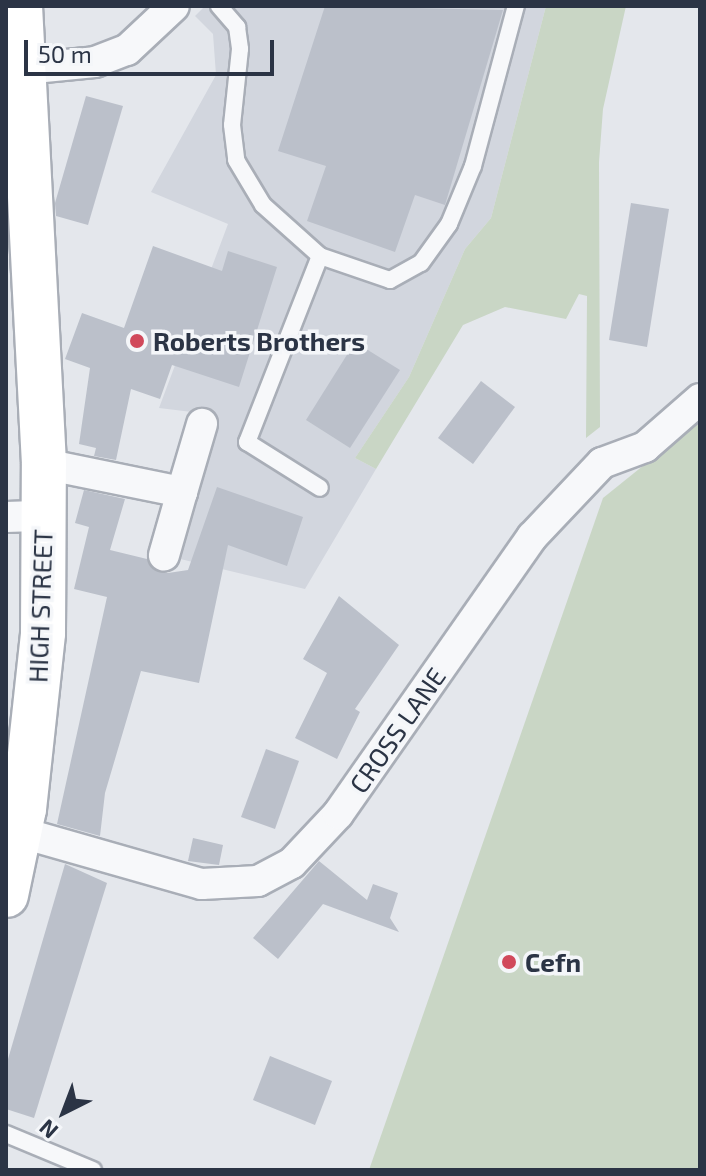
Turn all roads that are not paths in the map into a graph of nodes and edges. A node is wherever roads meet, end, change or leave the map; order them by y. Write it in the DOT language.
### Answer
graph roads {
  1 [pos="20,6"];
  2 [pos="174,6"];
  3 [pos="219,6"];
  4 [pos="516,6"];
  5 [pos="17,97"];
  6 [pos="320,256"];
  7 [pos="700,399"];
  8 [pos="202,424"];
  9 [pos="44,464"];
  10 [pos="320,488"];
  11 [pos="182,492"];
  12 [pos="25,516"];
  13 [pos="164,555"];
  14 [pos="16,816"];
  15 [pos="6,895"];
  16 [pos="6,1134"];
  17 [pos="85,1168"];
  1 -- 5 [label="main road, HIGH STREET"];
  2 -- 5 [label="street"];
  3 -- 6 [label="lane"];
  4 -- 6 [label="lane"];
  5 -- 9 [label="main road, HIGH STREET"];
  6 -- 10 [label="lane"];
  7 -- 14 [label="street, CROSS LANE"];
  8 -- 11 [label="street"];
  9 -- 11 [label="street"];
  9 -- 12 [label="main road, HIGH STREET"];
  11 -- 13 [label="street"];
  12 -- 14 [label="main road, HIGH STREET"];
  14 -- 15 [label="main road, HIGH STREET"];
  16 -- 17 [label="lane"];
}
